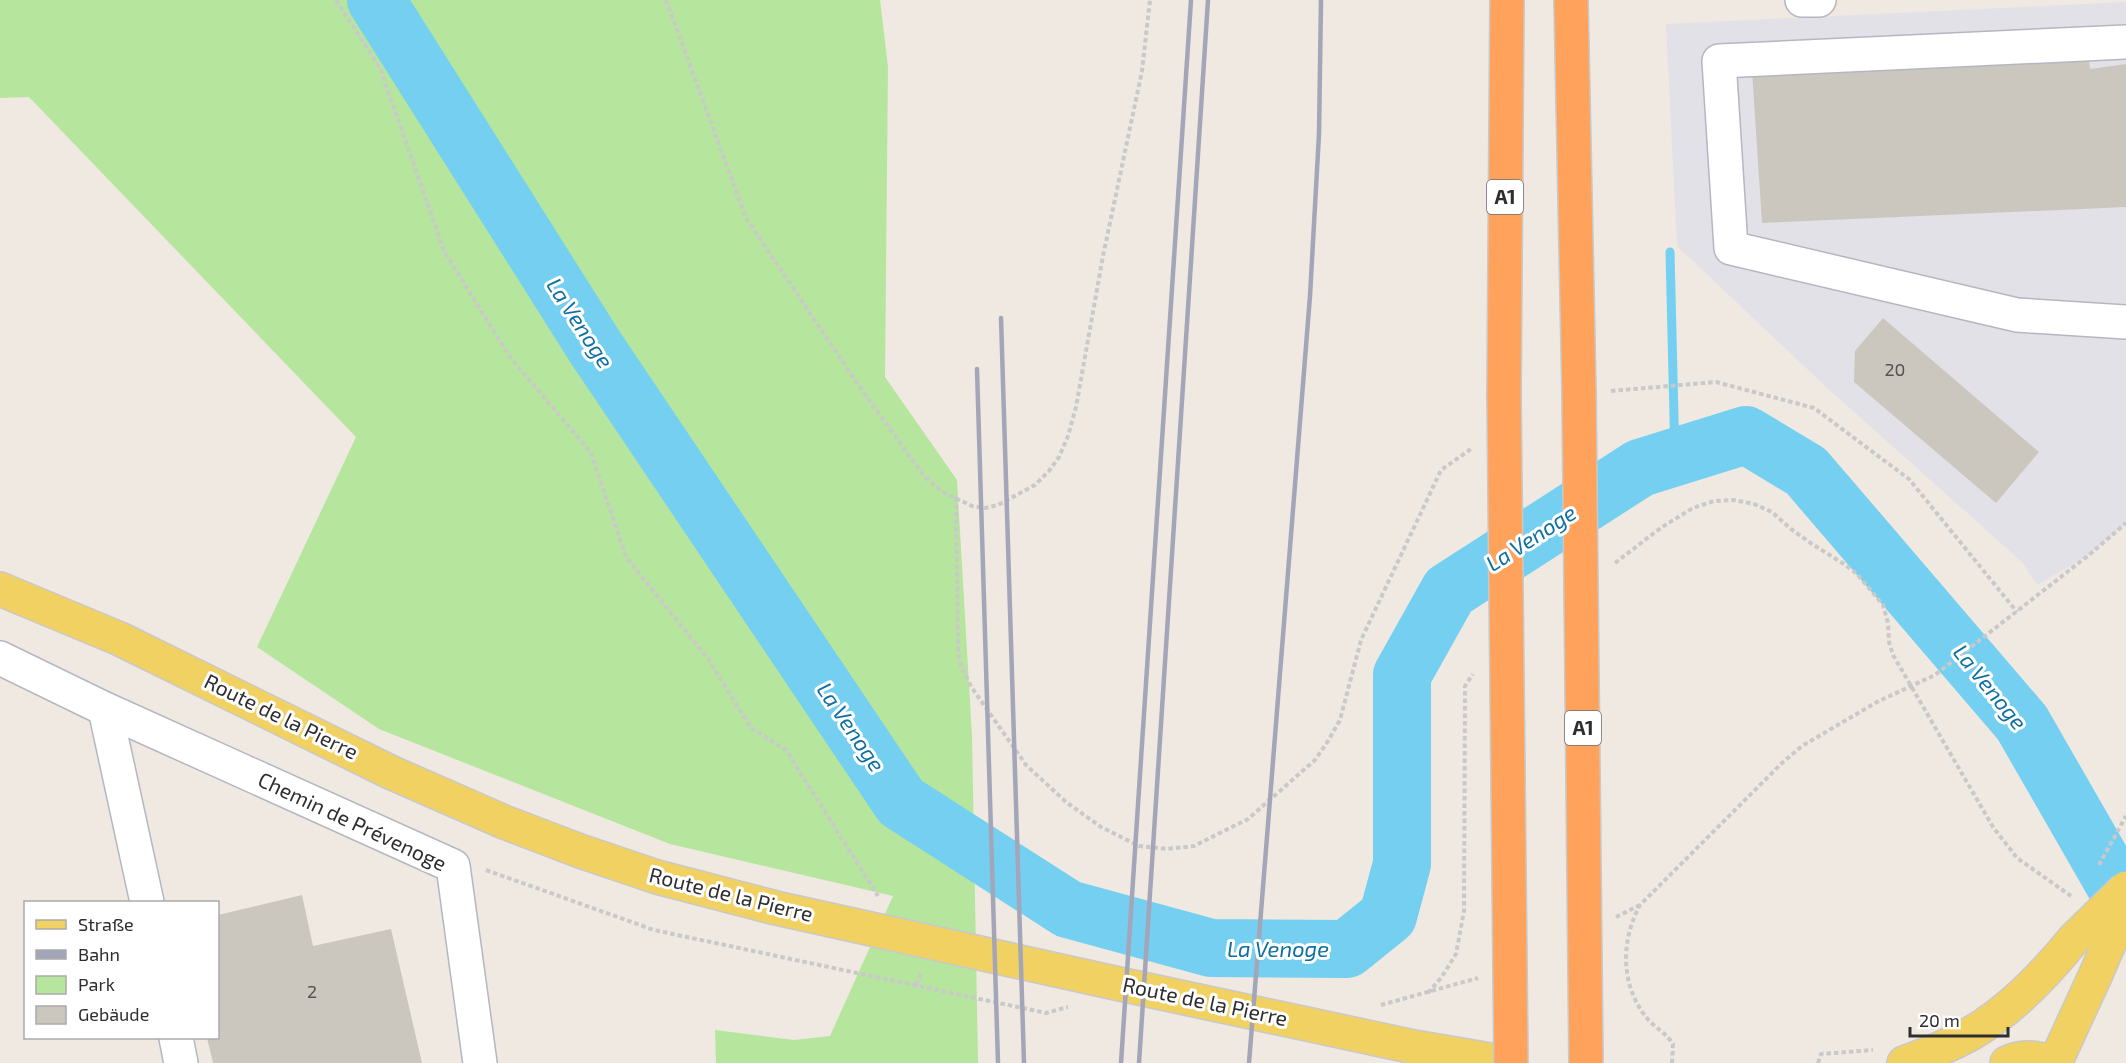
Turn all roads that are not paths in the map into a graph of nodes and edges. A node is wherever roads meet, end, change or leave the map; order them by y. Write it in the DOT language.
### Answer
graph roads {
  1 [pos="1507,0"];
  2 [pos="1571,0"];
  3 [pos="1802,0"];
  4 [pos="1819,0"];
  5 [pos="2126,42"];
  6 [pos="2123,315"];
  7 [pos="0,589"];
  8 [pos="0,658"];
  9 [pos="105,709"];
  10 [pos="2126,888"];
  11 [pos="147,901"];
  12 [pos="2126,904"];
  13 [pos="176,1039"];
  14 [pos="181,1063"];
  15 [pos="480,1063"];
  16 [pos="1509,1063"];
  17 [pos="1587,1063"];
  18 [pos="1904,1063"];
  19 [pos="2007,1063"];
  20 [pos="2054,1063"];
  1 -- 16 [label="highway, A1, bridge"];
  2 -- 17 [label="highway, A1, bridge"];
  3 -- 4 [label="street"];
  5 -- 6 [label="street"];
  7 -- 16 [label="main road, Route de la Pierre"];
  8 -- 9 [label="street, Chemin de Prévenoge"];
  9 -- 11 [label="street"];
  9 -- 15 [label="street, Chemin de Prévenoge"];
  10 -- 18 [label="main road, bridge"];
  12 -- 20 [label="main road, bridge"];
  13 -- 14 [label="street"];
  19 -- 20 [label="main road"];
}
